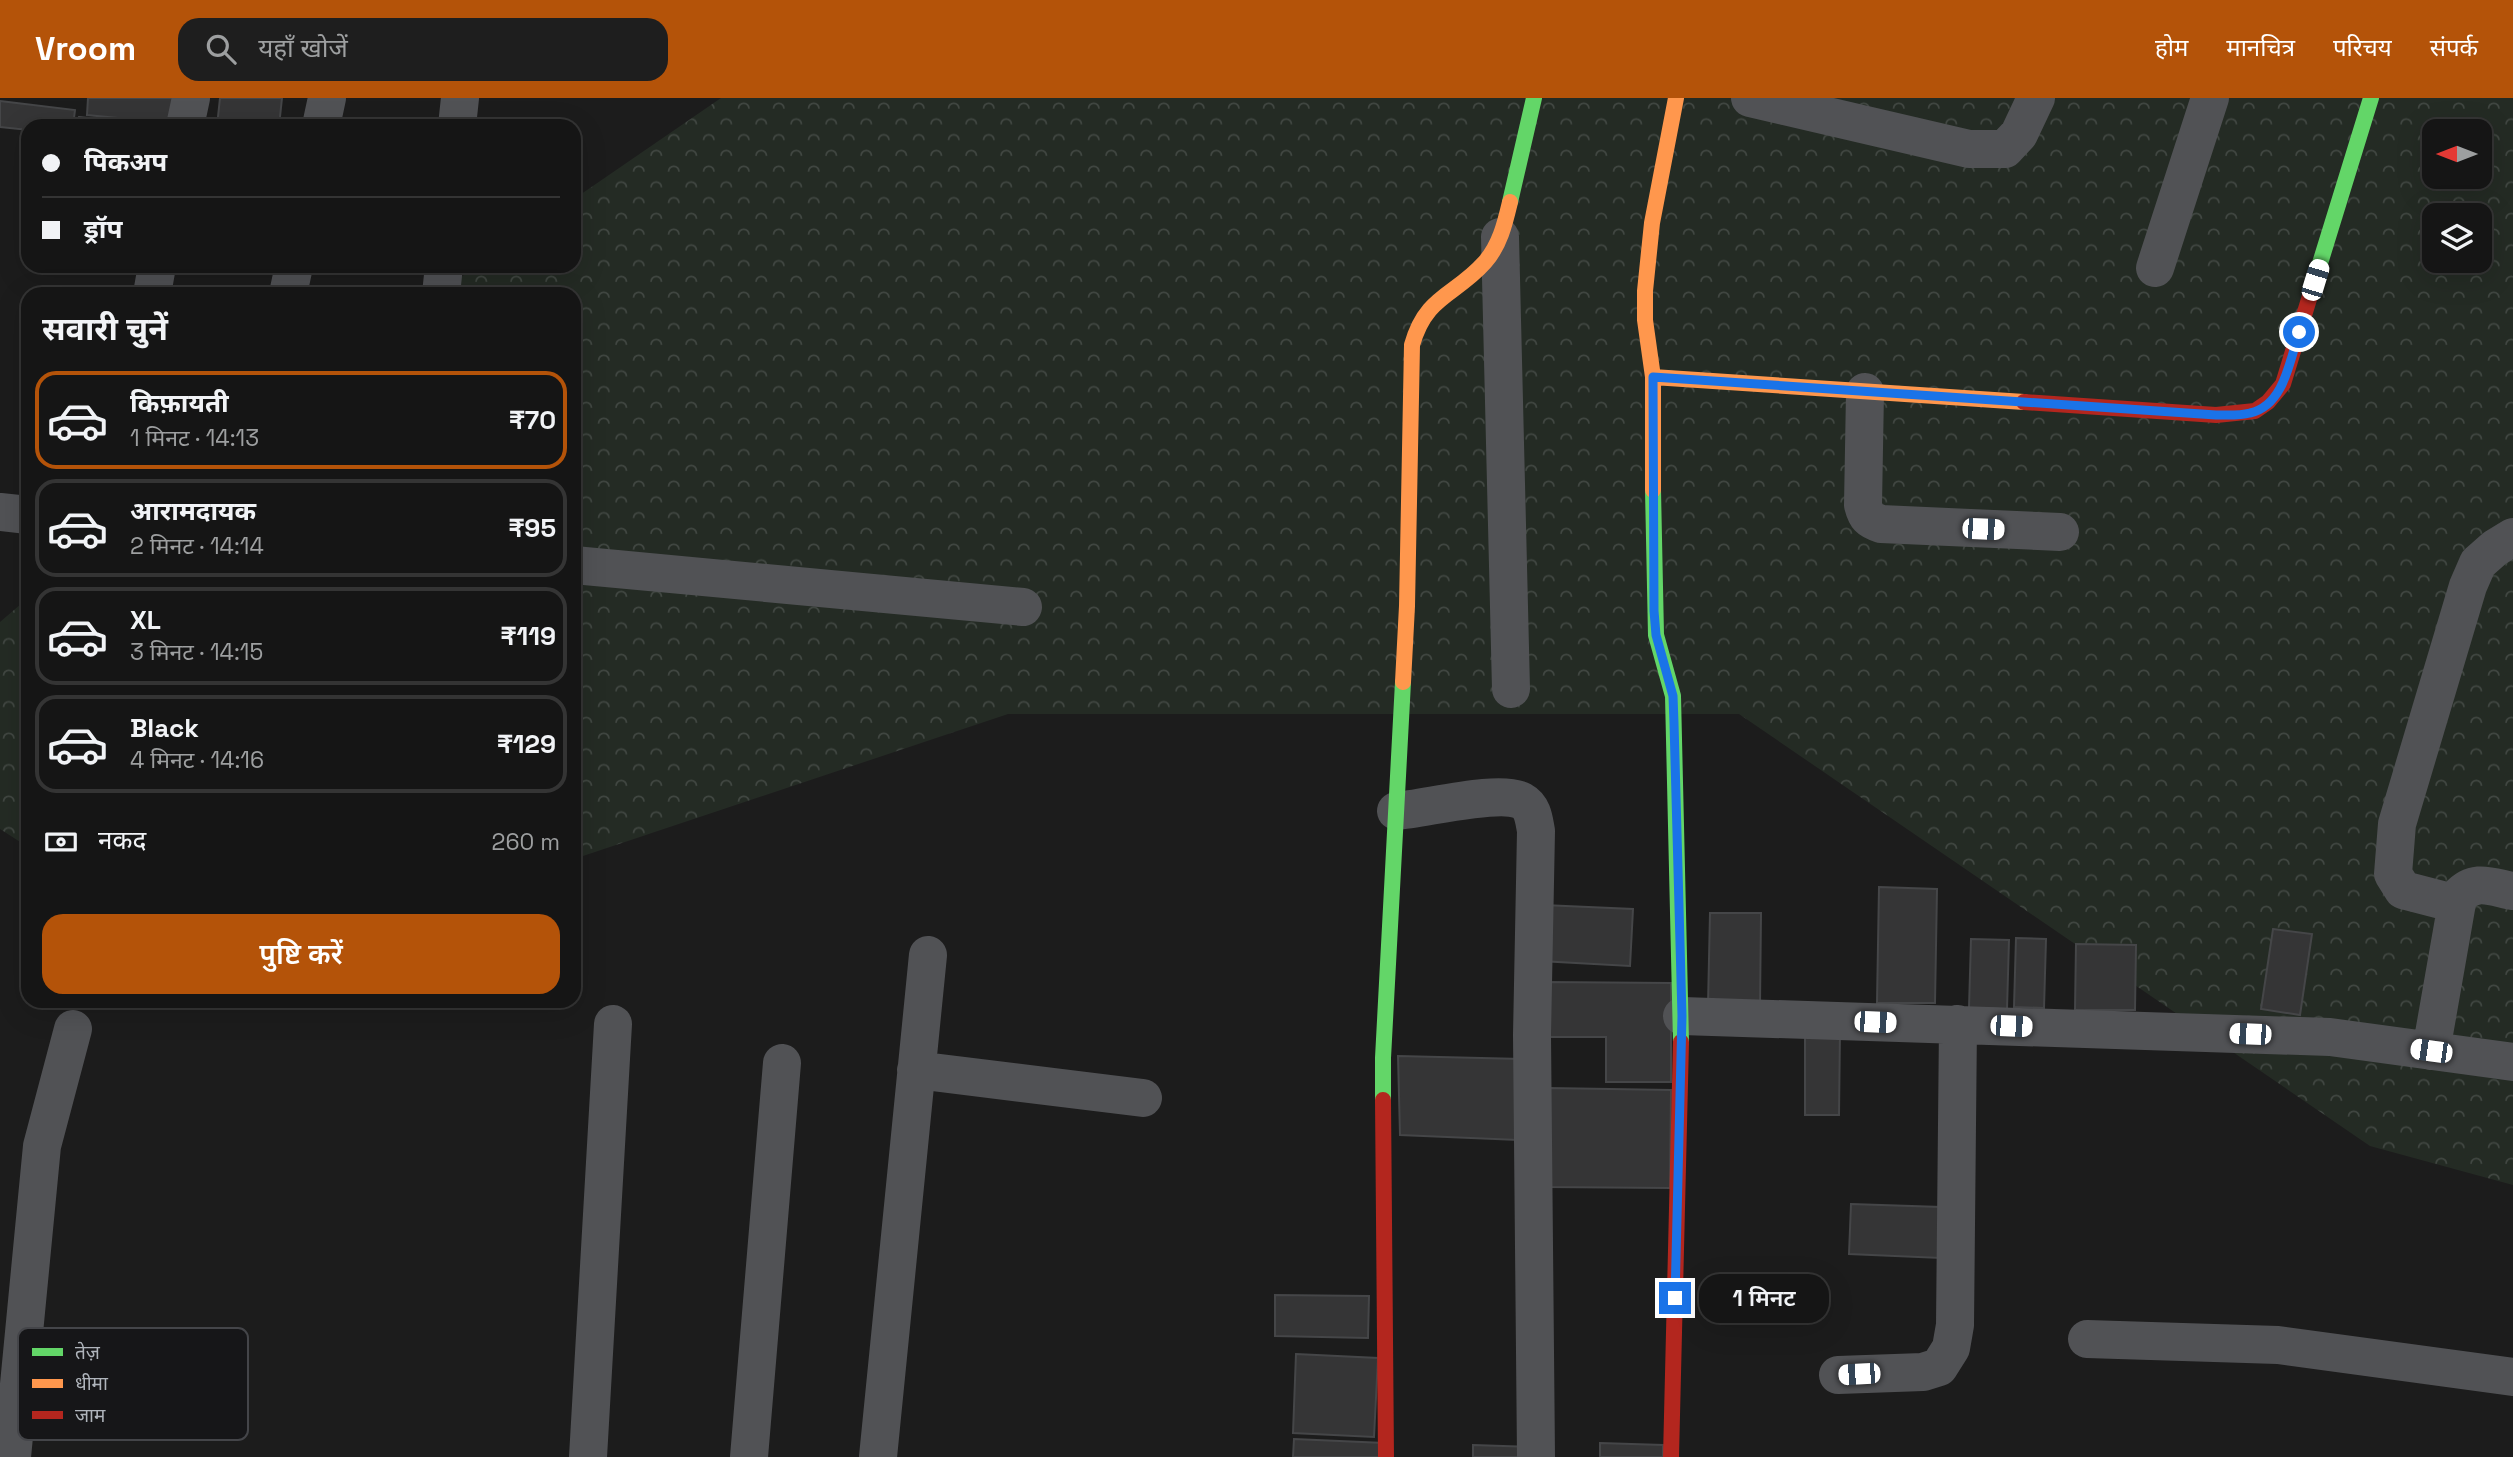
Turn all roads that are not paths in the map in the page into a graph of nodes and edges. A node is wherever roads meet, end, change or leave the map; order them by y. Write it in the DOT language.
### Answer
graph roads {
  1 [pos="191,98"];
  2 [pos="327,98"];
  3 [pos="460,98"];
  4 [pos="1534,98"];
  5 [pos="1676,98"];
  6 [pos="1750,98"];
  7 [pos="2036,98"];
  8 [pos="2210,98"];
  9 [pos="2371,98"];
  10 [pos="186,119"];
  11 [pos="322,119"];
  12 [pos="458,119"];
  13 [pos="1500,237"];
  14 [pos="2155,268"];
  15 [pos="1653,377"];
  16 [pos="1865,392"];
  17 [pos="0,512"];
  18 [pos="21,514"];
  19 [pos="2060,532"];
  20 [pos="2513,537"];
  21 [pos="581,566"];
  22 [pos="1023,607"];
  23 [pos="1511,689"];
  24 [pos="1396,811"];
  25 [pos="2513,891"];
  26 [pos="2457,904"];
  27 [pos="928,955"];
  28 [pos="1682,1016"];
  29 [pos="613,1024"];
  30 [pos="1958,1024"];
  31 [pos="73,1029"];
  32 [pos="2431,1051"];
  33 [pos="2513,1062"];
  34 [pos="782,1063"];
  35 [pos="916,1070"];
  36 [pos="1143,1098"];
  37 [pos="24,1328"];
  38 [pos="2087,1339"];
  39 [pos="1838,1376"];
  40 [pos="2513,1377"];
  41 [pos="18,1395"];
  42 [pos="12,1457"];
  43 [pos="588,1457"];
  44 [pos="749,1457"];
  45 [pos="878,1457"];
  46 [pos="1386,1457"];
  47 [pos="1536,1457"];
  48 [pos="1671,1457"];
  1 -- 10 [label="street"];
  2 -- 11 [label="street"];
  3 -- 12 [label="street"];
  4 -- 13 [label="street"];
  5 -- 15 [label="street"];
  6 -- 7 [label="street"];
  8 -- 14 [label="street"];
  9 -- 16 [label="street"];
  13 -- 23 [label="street"];
  13 -- 24 [label="street"];
  15 -- 16 [label="street"];
  15 -- 28 [label="street"];
  16 -- 19 [label="street"];
  17 -- 18 [label="street"];
  20 -- 26 [label="street"];
  21 -- 22 [label="street"];
  24 -- 46 [label="street"];
  24 -- 47 [label="street"];
  25 -- 26 [label="street"];
  26 -- 32 [label="street"];
  27 -- 35 [label="street"];
  28 -- 30 [label="street"];
  28 -- 48 [label="street"];
  29 -- 43 [label="street"];
  30 -- 32 [label="street"];
  30 -- 39 [label="street"];
  31 -- 37 [label="street"];
  32 -- 33 [label="street"];
  34 -- 44 [label="street"];
  35 -- 36 [label="street"];
  35 -- 45 [label="street"];
  38 -- 40 [label="street"];
  41 -- 42 [label="street"];
}
